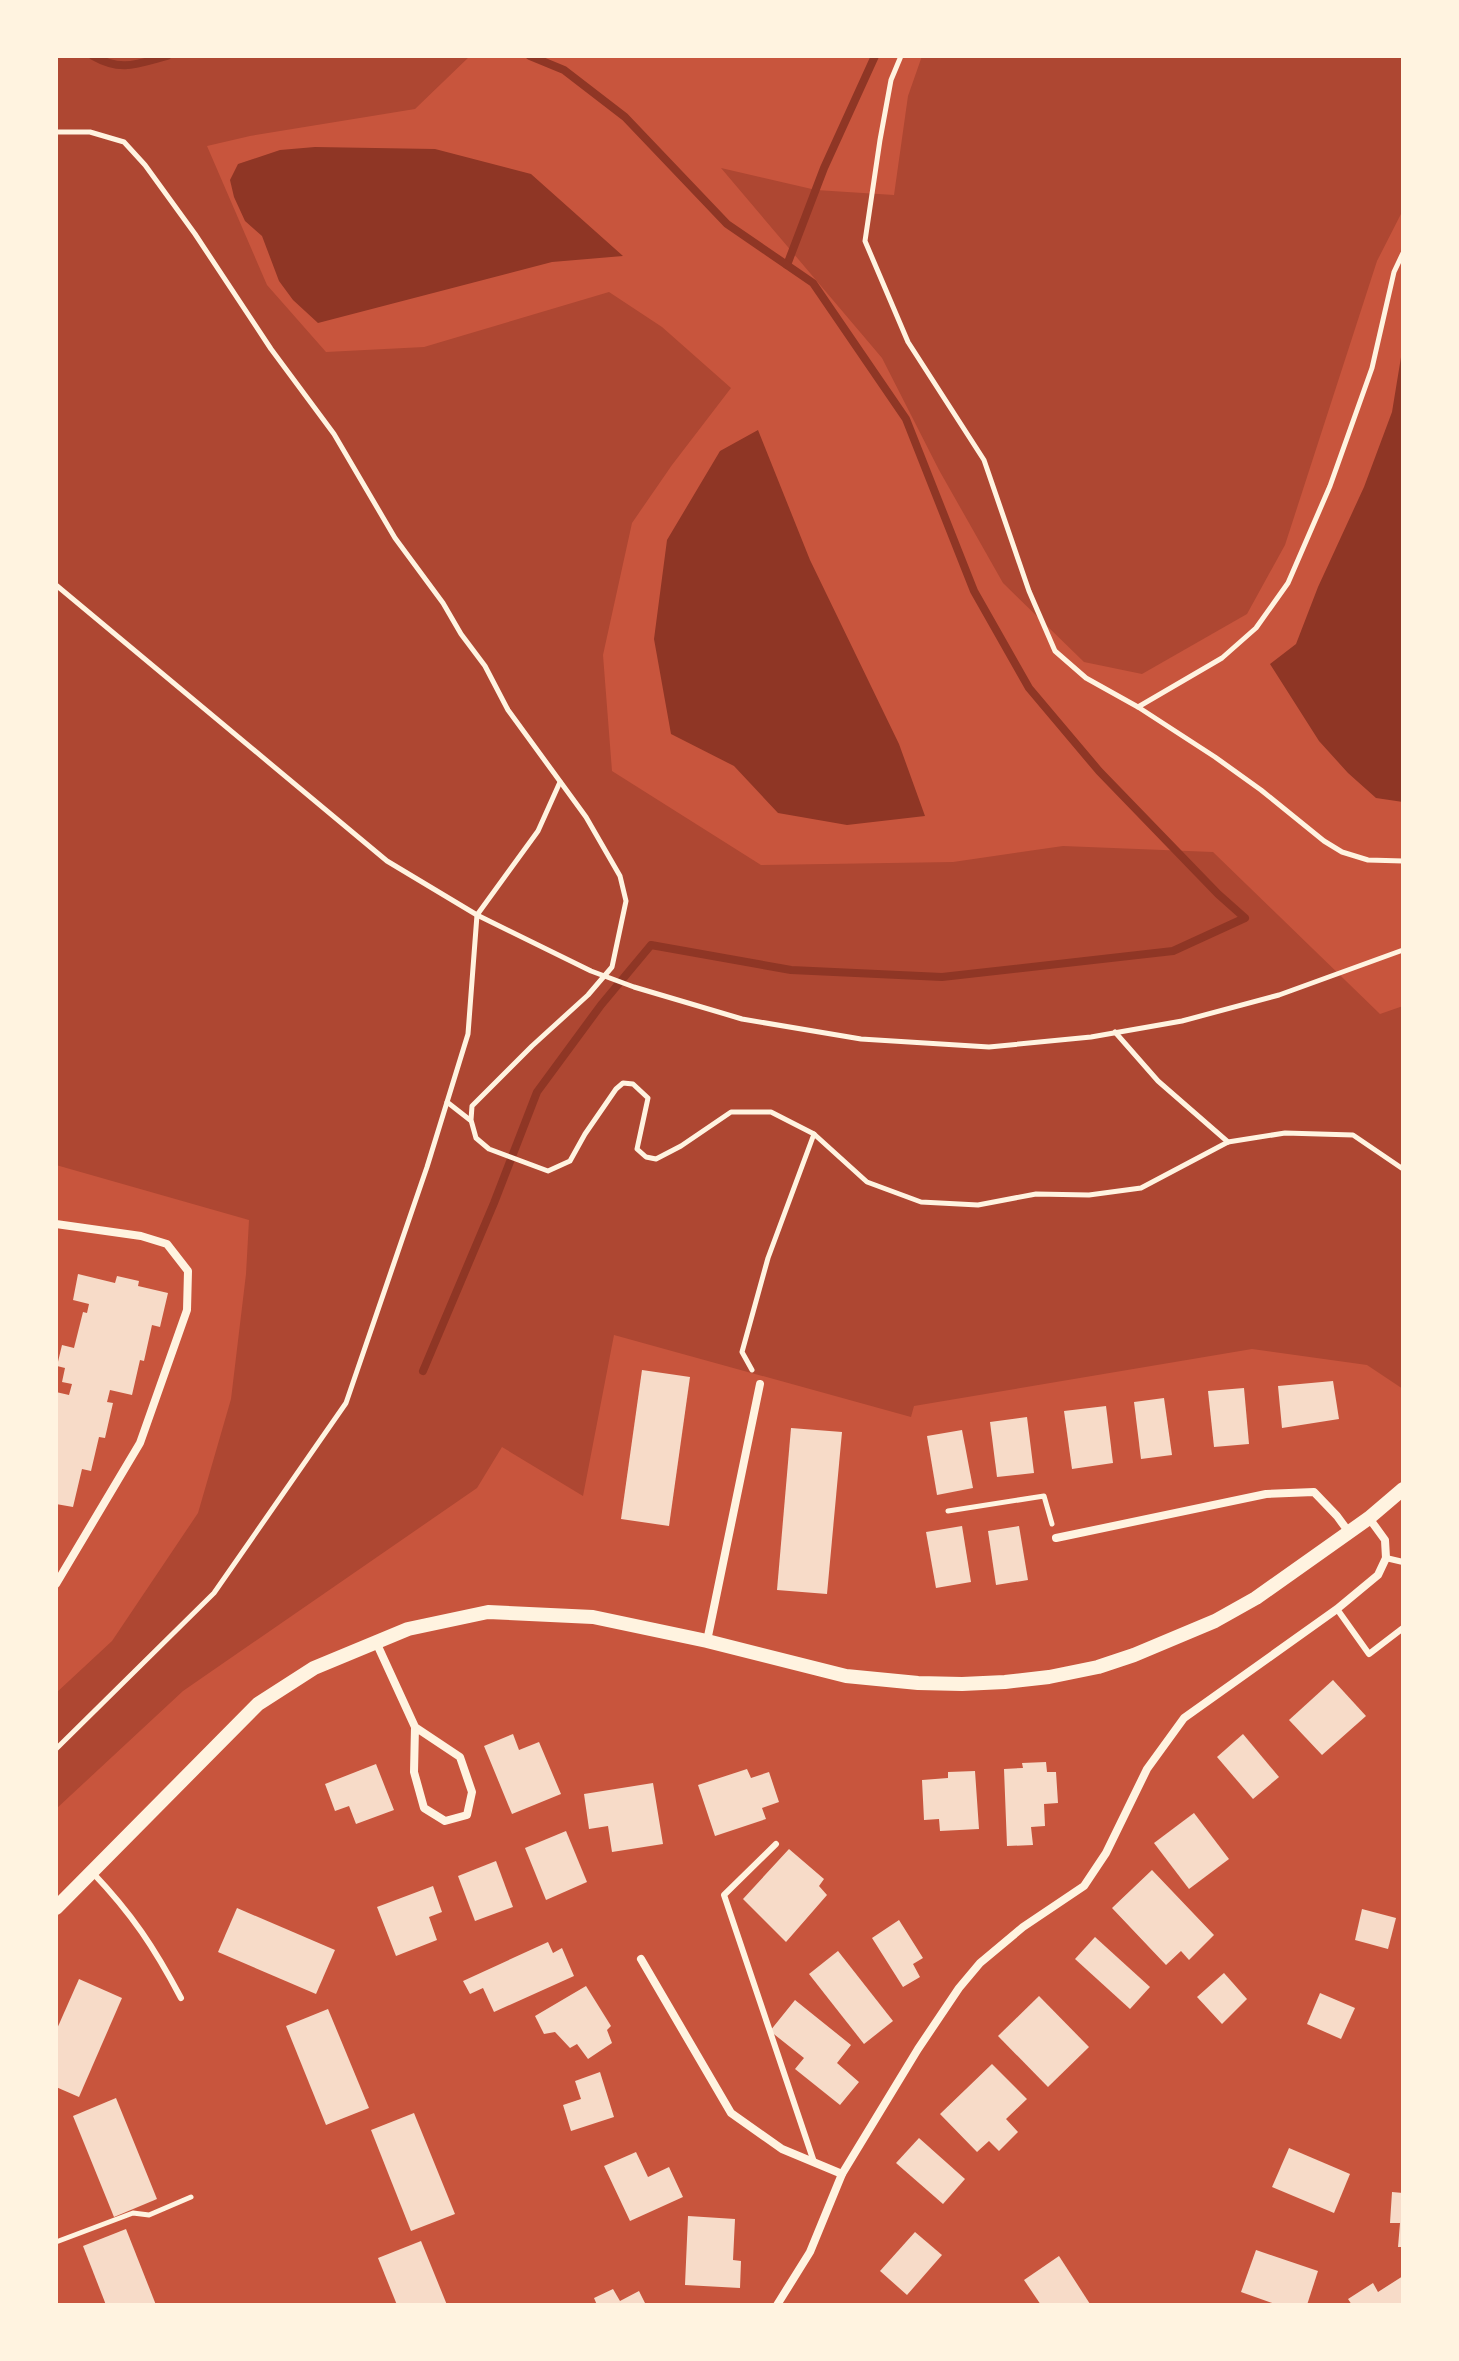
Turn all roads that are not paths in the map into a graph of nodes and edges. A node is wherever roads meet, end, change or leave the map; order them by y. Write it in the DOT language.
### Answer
graph roads {
  1 [pos="56,1224"];
  2 [pos="760,1384"];
  3 [pos="1403,1489"];
  4 [pos="1369,1518"];
  5 [pos="1348,1531"];
  6 [pos="1056,1538"];
  7 [pos="1386,1558"];
  8 [pos="1403,1562"];
  9 [pos="56,1584"];
  10 [pos="1337,1609"];
  11 [pos="1403,1628"];
  12 [pos="707,1641"];
  13 [pos="376,1642"];
  14 [pos="415,1727"];
  15 [pos="776,1844"];
  16 [pos="92,1872"];
  17 [pos="56,1908"];
  18 [pos="641,1959"];
  19 [pos="181,1998"];
  20 [pos="814,2162"];
  21 [pos="842,2174"];
  22 [pos="777,2305"];
  1 -- 9 [label="street"];
  2 -- 12 [label="street"];
  3 -- 4 [label="street"];
  4 -- 5 [label="street"];
  4 -- 7 [label="street"];
  5 -- 6 [label="street"];
  5 -- 12 [label="street"];
  7 -- 8 [label="lane"];
  7 -- 10 [label="street"];
  10 -- 11 [label="lane"];
  10 -- 21 [label="street"];
  12 -- 13 [label="street"];
  13 -- 14 [label="street"];
  13 -- 16 [label="street"];
  14 -- 14 [label="street"];
  15 -- 20 [label="lane"];
  16 -- 17 [label="street"];
  16 -- 19 [label="lane"];
  18 -- 20 [label="street"];
  20 -- 21 [label="street"];
  21 -- 22 [label="street"];
}
